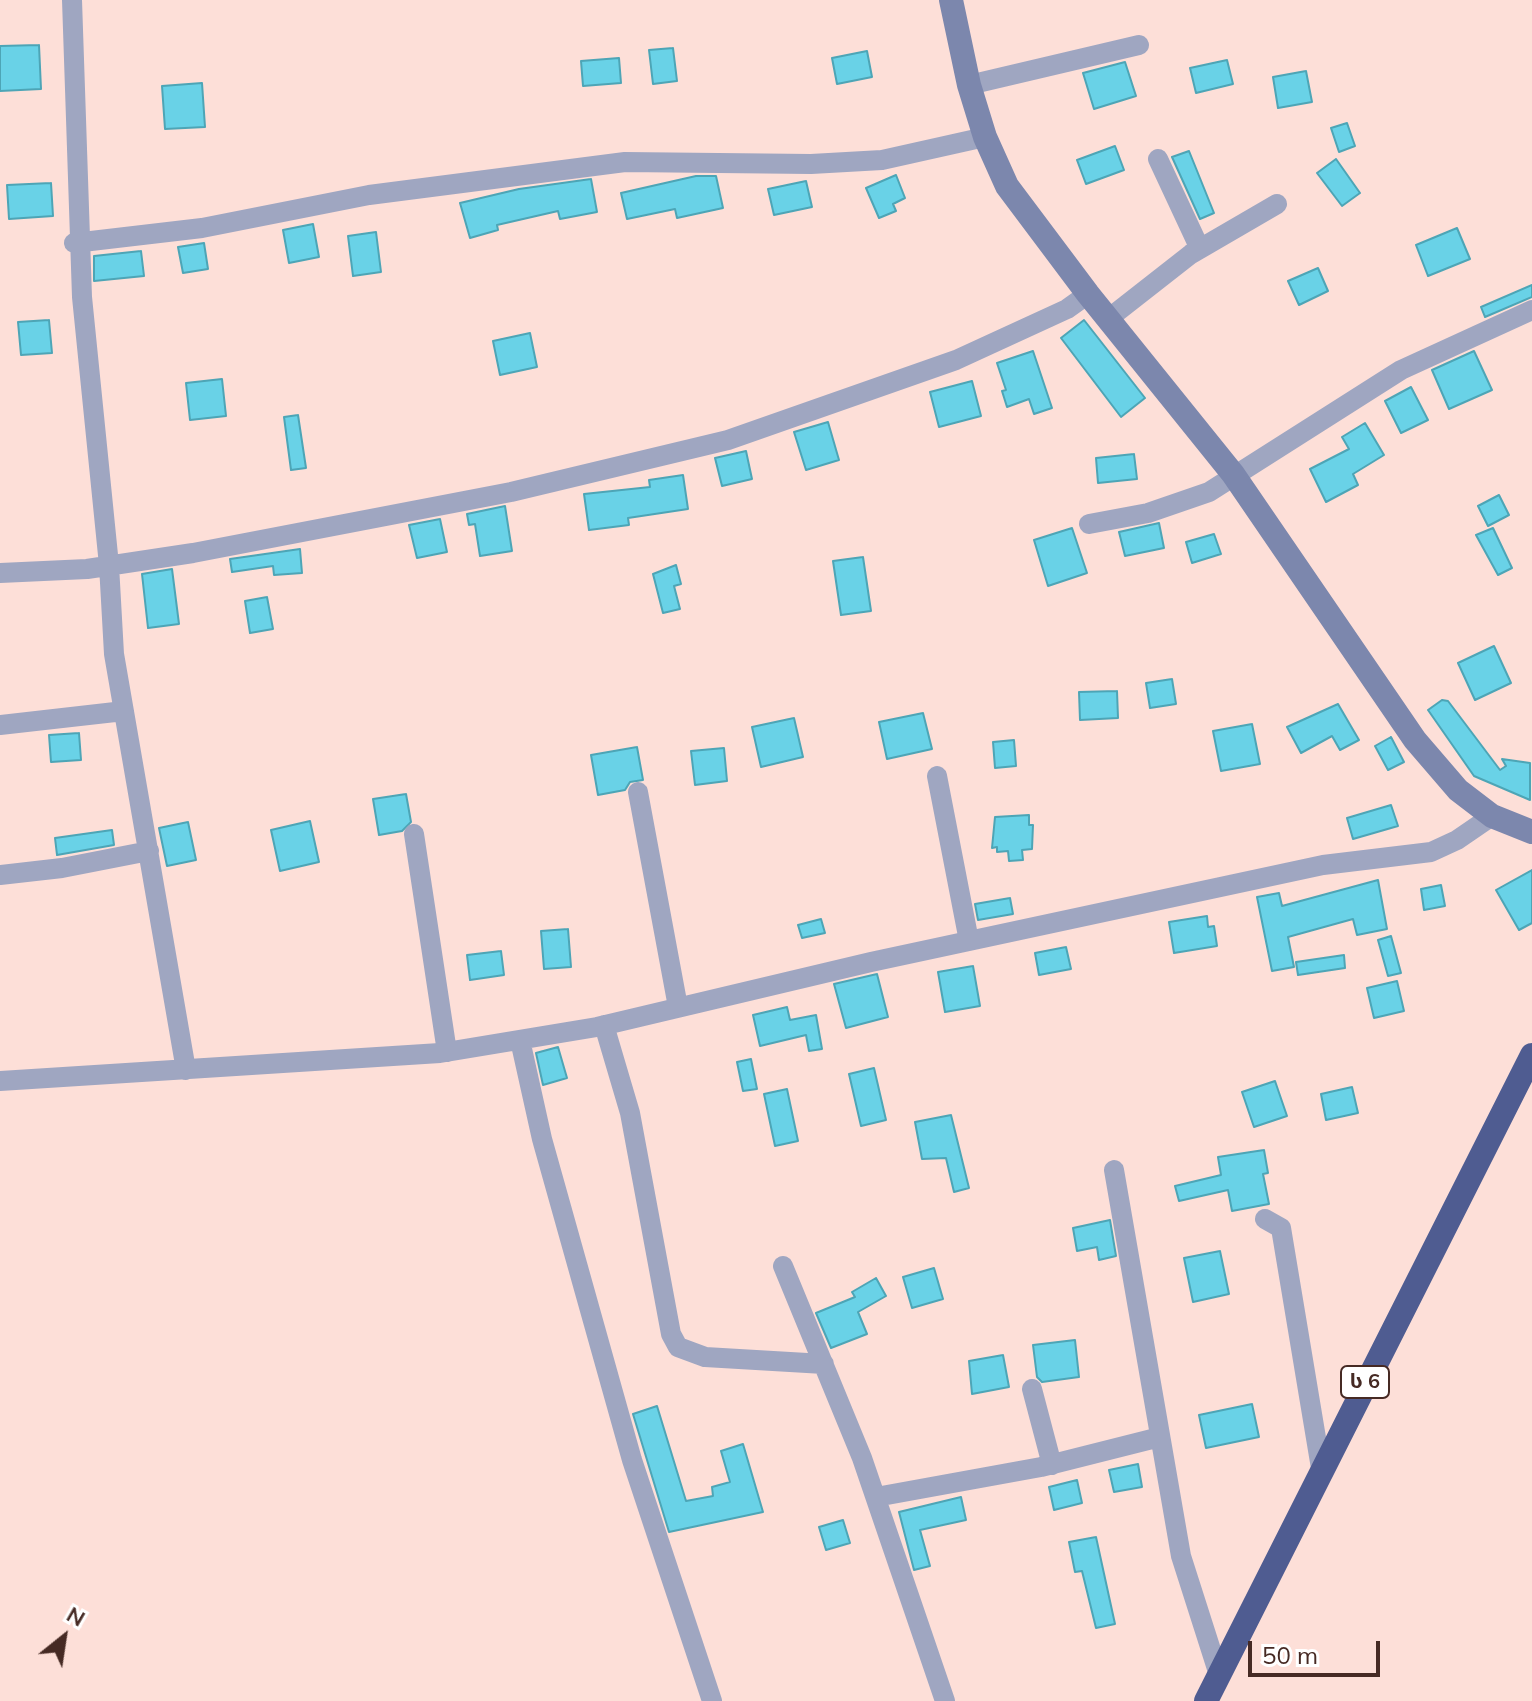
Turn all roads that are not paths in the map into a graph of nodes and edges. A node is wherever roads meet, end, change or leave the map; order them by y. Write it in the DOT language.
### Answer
graph roads {
  1 [pos="72,0"];
  2 [pos="951,0"];
  3 [pos="1139,45"];
  4 [pos="969,85"];
  5 [pos="985,137"];
  6 [pos="1158,159"];
  7 [pos="1277,204"];
  8 [pos="76,242"];
  9 [pos="1200,249"];
  10 [pos="1088,294"];
  11 [pos="1532,310"];
  12 [pos="1108,319"];
  13 [pos="1233,474"];
  14 [pos="1089,524"];
  15 [pos="109,565"];
  16 [pos="0,573"];
  17 [pos="124,711"];
  18 [pos="0,725"];
  19 [pos="937,776"];
  20 [pos="638,792"];
  21 [pos="1492,816"];
  22 [pos="1532,832"];
  23 [pos="414,834"];
  24 [pos="149,851"];
  25 [pos="0,875"];
  26 [pos="969,941"];
  27 [pos="678,1007"];
  28 [pos="604,1025"];
  29 [pos="520,1040"];
  30 [pos="447,1052"];
  31 [pos="1530,1056"];
  32 [pos="186,1070"];
  33 [pos="0,1081"];
  34 [pos="1114,1170"];
  35 [pos="1265,1219"];
  36 [pos="783,1266"];
  37 [pos="824,1364"];
  38 [pos="1032,1389"];
  39 [pos="1160,1437"];
  40 [pos="1052,1465"];
  41 [pos="1321,1468"];
  42 [pos="876,1497"];
  43 [pos="1219,1675"];
  44 [pos="712,1701"];
  45 [pos="945,1701"];
  46 [pos="1206,1701"];
  1 -- 8 [label="street"];
  2 -- 4 [label="street"];
  3 -- 4 [label="street"];
  4 -- 5 [label="street"];
  5 -- 8 [label="street"];
  5 -- 10 [label="street"];
  6 -- 9 [label="street"];
  7 -- 9 [label="street"];
  8 -- 15 [label="street"];
  9 -- 12 [label="street"];
  10 -- 12 [label="street"];
  10 -- 15 [label="street"];
  11 -- 13 [label="street"];
  12 -- 13 [label="street"];
  13 -- 14 [label="street"];
  13 -- 21 [label="street"];
  15 -- 16 [label="street"];
  15 -- 17 [label="street"];
  17 -- 18 [label="street"];
  17 -- 24 [label="street"];
  19 -- 26 [label="street"];
  20 -- 27 [label="street"];
  21 -- 22 [label="street"];
  21 -- 26 [label="street"];
  23 -- 30 [label="street"];
  24 -- 25 [label="street"];
  24 -- 32 [label="street"];
  26 -- 27 [label="street"];
  27 -- 28 [label="street"];
  28 -- 29 [label="street"];
  28 -- 37 [label="street"];
  29 -- 30 [label="street"];
  29 -- 44 [label="street"];
  30 -- 32 [label="street"];
  31 -- 41 [label="highway, ს 6"];
  32 -- 33 [label="street"];
  34 -- 39 [label="street"];
  35 -- 41 [label="street"];
  36 -- 37 [label="street"];
  37 -- 42 [label="street"];
  38 -- 40 [label="street"];
  39 -- 40 [label="street"];
  39 -- 43 [label="street"];
  40 -- 42 [label="street"];
  41 -- 43 [label="highway, ს 6"];
  42 -- 45 [label="street"];
  43 -- 46 [label="highway, ს 6"];
}
